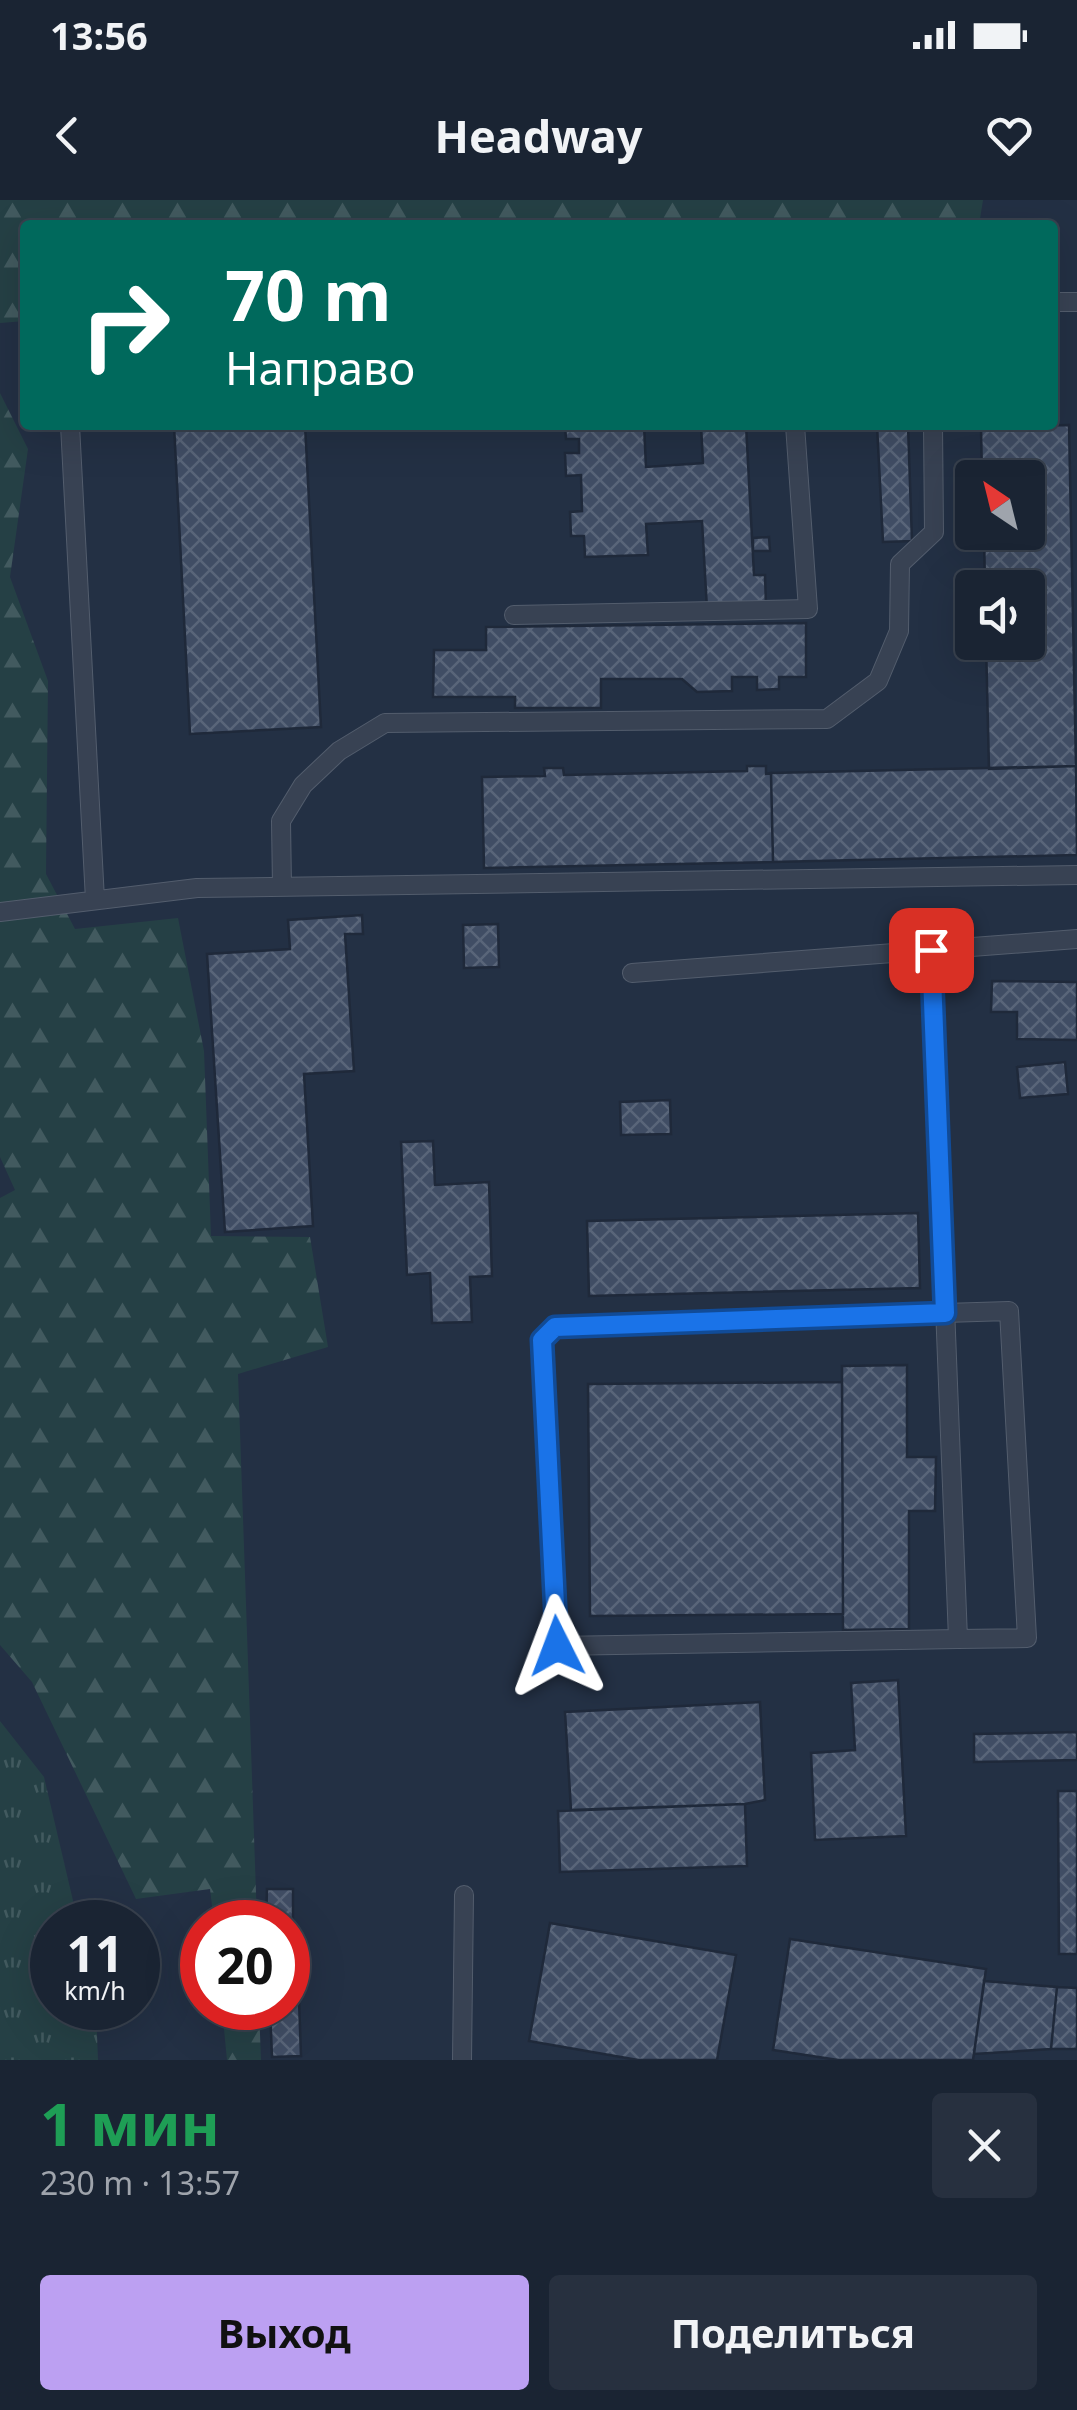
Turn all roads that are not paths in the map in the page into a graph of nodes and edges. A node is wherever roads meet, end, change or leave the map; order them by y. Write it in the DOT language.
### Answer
graph roads {
  1 [pos="70,430"];
  2 [pos="795,430"];
  3 [pos="933,430"];
  4 [pos="514,615"];
  5 [pos="1077,875"];
  6 [pos="282,887"];
  7 [pos="95,900"];
  8 [pos="0,912"];
  9 [pos="1077,939"];
  10 [pos="931,950"];
  11 [pos="632,973"];
  12 [pos="945,1313"];
  13 [pos="958,1639"];
  14 [pos="464,1895"];
  15 [pos="462,2060"];
  1 -- 7 [label="lane"];
  2 -- 4 [label="lane"];
  3 -- 6 [label="lane"];
  5 -- 6 [label="lane"];
  6 -- 7 [label="lane"];
  7 -- 8 [label="lane"];
  9 -- 10 [label="lane"];
  10 -- 11 [label="lane"];
  10 -- 12 [label="lane"];
  12 -- 13 [label="lane"];
  12 -- 13 [label="lane"];
  12 -- 13 [label="lane"];
  14 -- 15 [label="lane"];
}
